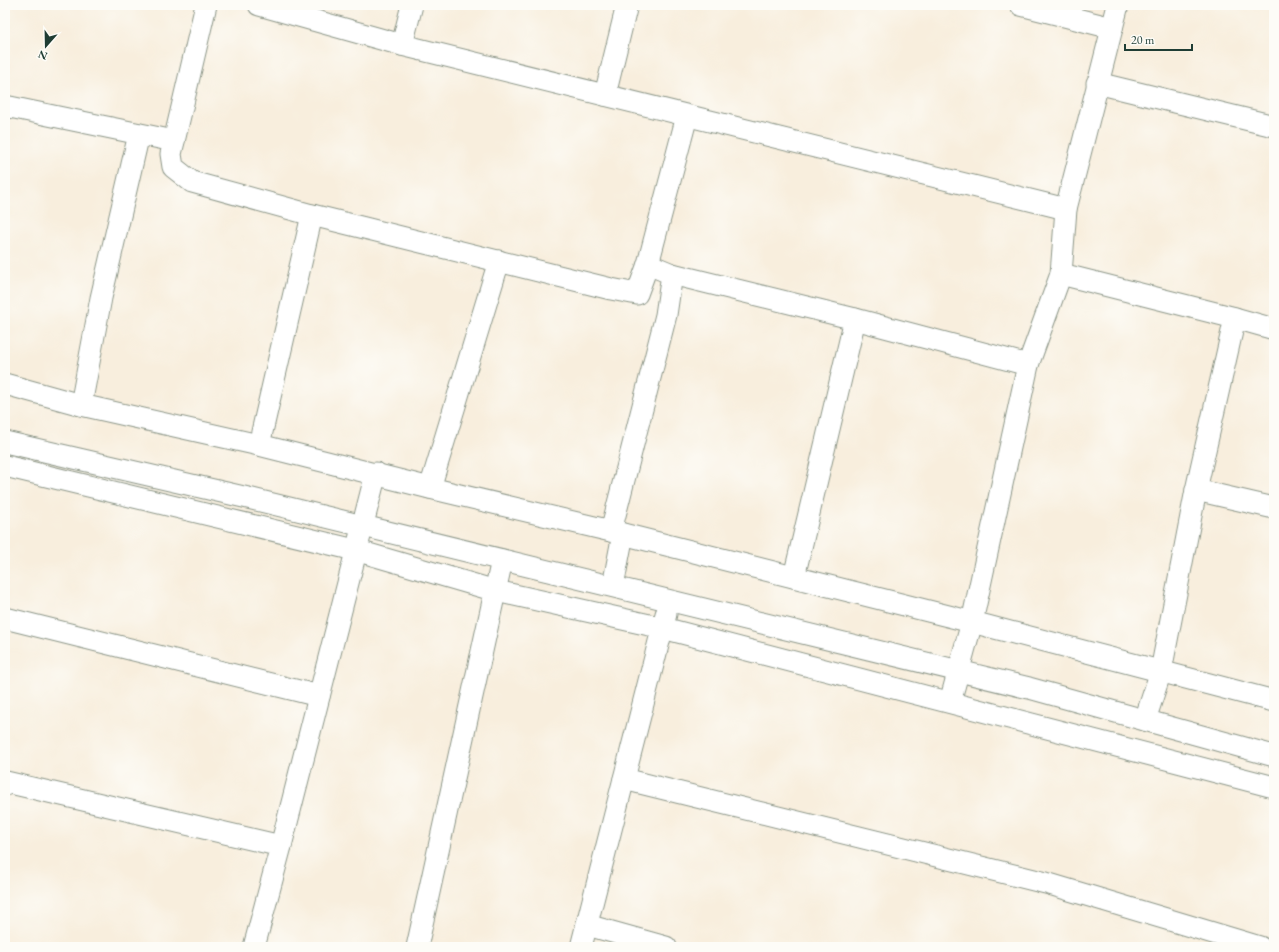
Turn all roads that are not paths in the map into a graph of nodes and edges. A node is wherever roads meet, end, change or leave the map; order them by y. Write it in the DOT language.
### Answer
graph roads {
  1 [pos="206,5"];
  2 [pos="259,5"];
  3 [pos="412,5"];
  4 [pos="627,5"];
  5 [pos="1021,5"];
  6 [pos="1118,5"];
  7 [pos="1112,28"];
  8 [pos="402,45"];
  9 [pos="1097,83"];
  10 [pos="605,96"];
  11 [pos="5,106"];
  12 [pos="687,116"];
  13 [pos="1274,126"];
  14 [pos="139,134"];
  15 [pos="174,141"];
  16 [pos="1066,209"];
  17 [pos="312,215"];
  18 [pos="499,261"];
  19 [pos="648,264"];
  20 [pos="672,274"];
  21 [pos="1061,274"];
  22 [pos="1235,318"];
  23 [pos="854,319"];
  24 [pos="1274,328"];
  25 [pos="1028,365"];
  26 [pos="5,384"];
  27 [pos="80,405"];
  28 [pos="5,442"];
  29 [pos="259,445"];
  30 [pos="5,466"];
  31 [pos="376,473"];
  32 [pos="430,488"];
  33 [pos="1196,490"];
  34 [pos="1274,508"];
  35 [pos="361,526"];
  36 [pos="617,533"];
  37 [pos="355,550"];
  38 [pos="502,560"];
  39 [pos="794,577"];
  40 [pos="613,586"];
  41 [pos="496,592"];
  42 [pos="670,601"];
  43 [pos="5,618"];
  44 [pos="972,622"];
  45 [pos="663,628"];
  46 [pos="1161,671"];
  47 [pos="959,672"];
  48 [pos="319,696"];
  49 [pos="1274,701"];
  50 [pos="950,702"];
  51 [pos="1145,720"];
  52 [pos="1274,756"];
  53 [pos="624,779"];
  54 [pos="5,783"];
  55 [pos="1274,787"];
  56 [pos="281,846"];
  57 [pos="587,925"];
  58 [pos="1274,939"];
  59 [pos="254,947"];
  60 [pos="417,947"];
  61 [pos="581,947"];
  62 [pos="666,947"];
  63 [pos="1260,947"];
  64 [pos="1271,947"];
  1 -- 15 [label="street"];
  2 -- 8 [label="street"];
  3 -- 8 [label="street"];
  4 -- 10 [label="street"];
  5 -- 7 [label="street"];
  6 -- 7 [label="street"];
  7 -- 9 [label="street"];
  8 -- 10 [label="street"];
  9 -- 13 [label="street"];
  9 -- 16 [label="street"];
  10 -- 12 [label="street"];
  11 -- 14 [label="street"];
  12 -- 16 [label="street"];
  12 -- 19 [label="street"];
  14 -- 15 [label="street"];
  14 -- 27 [label="street"];
  15 -- 17 [label="street"];
  16 -- 21 [label="street"];
  17 -- 18 [label="street"];
  17 -- 29 [label="street"];
  18 -- 19 [label="street"];
  18 -- 32 [label="street"];
  19 -- 20 [label="street"];
  20 -- 23 [label="street"];
  20 -- 36 [label="street"];
  21 -- 22 [label="street"];
  21 -- 25 [label="street"];
  22 -- 24 [label="street"];
  22 -- 33 [label="street"];
  23 -- 25 [label="street"];
  23 -- 39 [label="street"];
  25 -- 44 [label="street"];
  26 -- 27 [label="street"];
  27 -- 29 [label="street"];
  28 -- 35 [label="street"];
  29 -- 31 [label="street"];
  30 -- 37 [label="street"];
  31 -- 32 [label="street"];
  31 -- 35 [label="street"];
  32 -- 36 [label="street"];
  33 -- 34 [label="street"];
  33 -- 46 [label="street"];
  35 -- 37 [label="street"];
  35 -- 38 [label="street"];
  36 -- 39 [label="street"];
  36 -- 40 [label="street"];
  37 -- 41 [label="street"];
  37 -- 48 [label="street"];
  38 -- 40 [label="street"];
  38 -- 41 [label="street"];
  39 -- 44 [label="street"];
  40 -- 42 [label="street"];
  41 -- 45 [label="street"];
  41 -- 60 [label="street"];
  42 -- 45 [label="street"];
  42 -- 47 [label="street"];
  43 -- 48 [label="street"];
  44 -- 46 [label="street"];
  44 -- 47 [label="street"];
  45 -- 50 [label="street"];
  45 -- 53 [label="street"];
  46 -- 49 [label="street"];
  46 -- 51 [label="street"];
  47 -- 50 [label="street"];
  47 -- 51 [label="street"];
  48 -- 56 [label="street"];
  50 -- 55 [label="street"];
  51 -- 52 [label="street"];
  53 -- 57 [label="street"];
  53 -- 63 [label="street"];
  54 -- 56 [label="street"];
  56 -- 59 [label="street"];
  57 -- 61 [label="street"];
  57 -- 62 [label="street"];
  58 -- 64 [label="street"];
}
